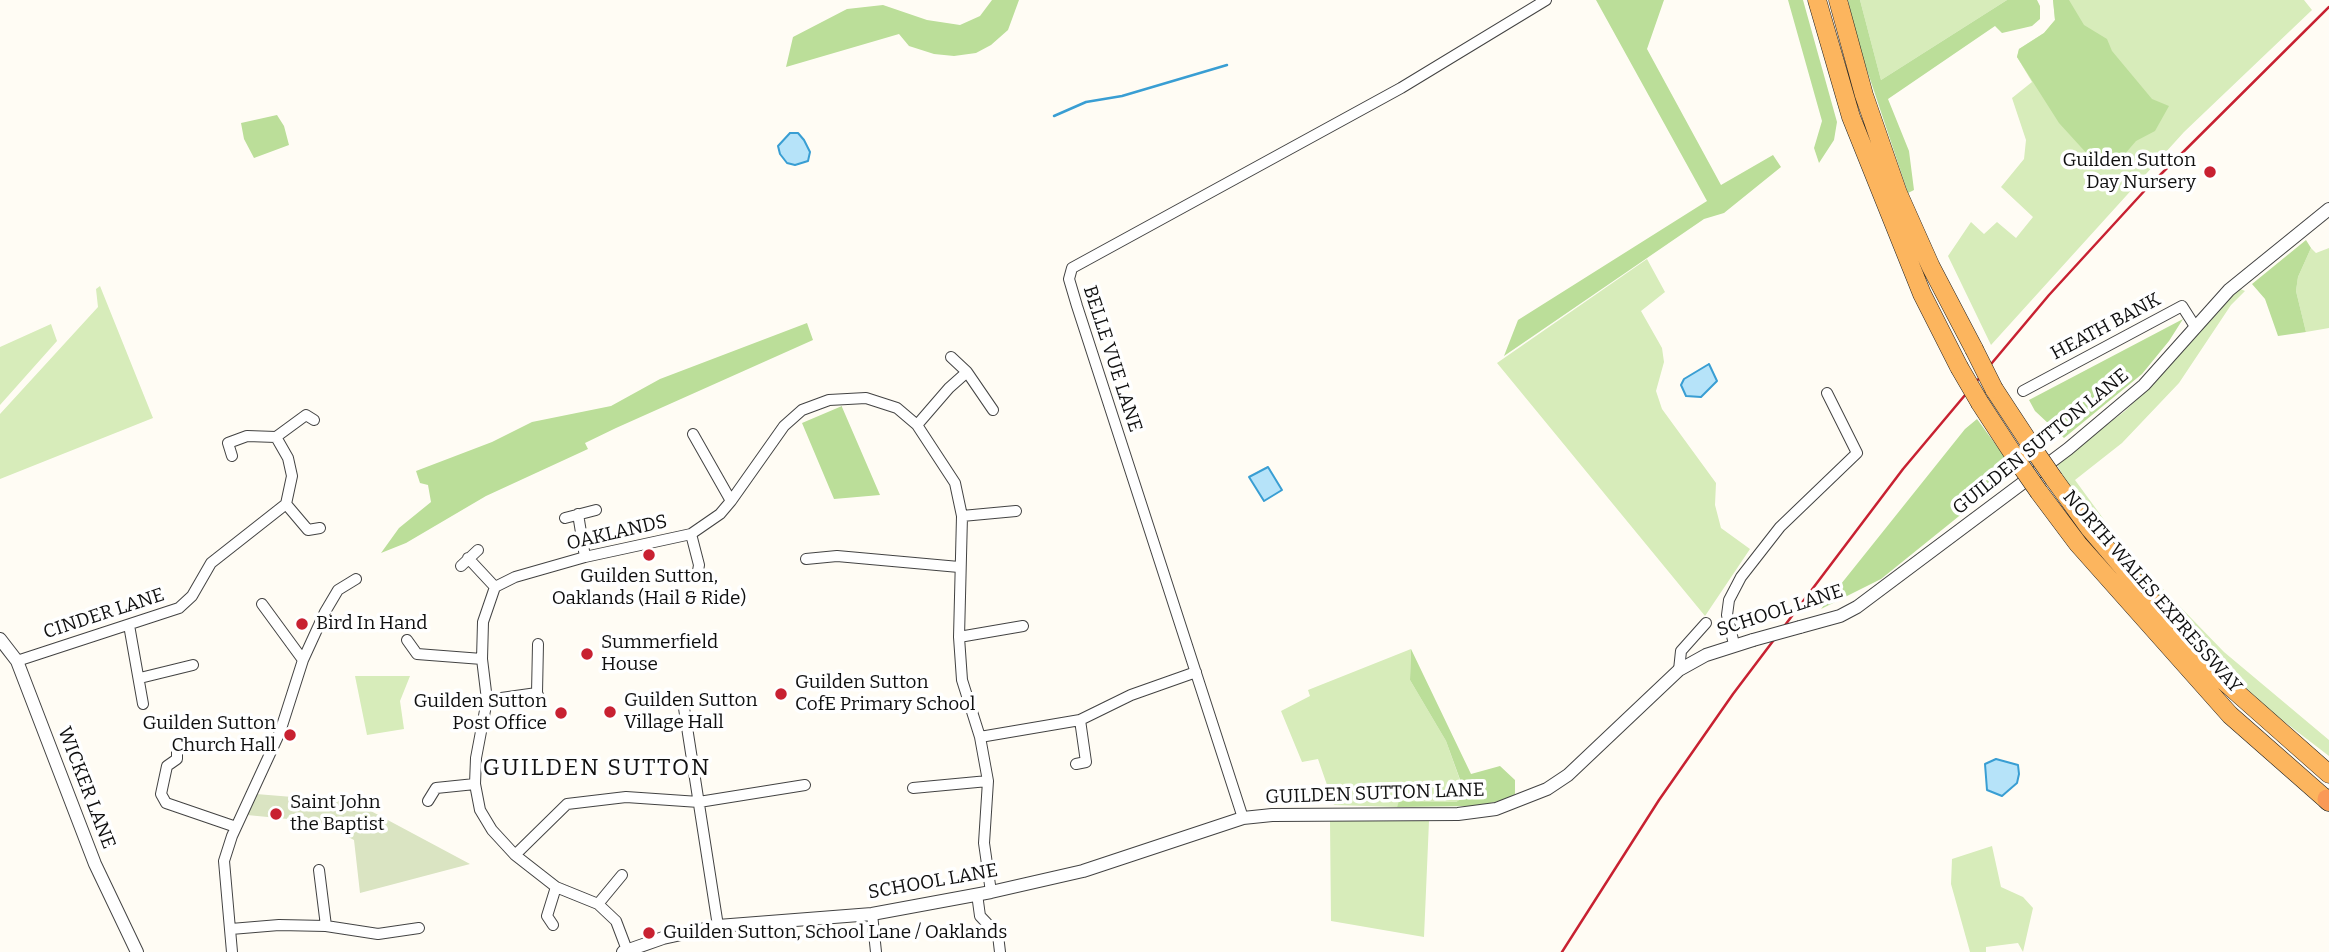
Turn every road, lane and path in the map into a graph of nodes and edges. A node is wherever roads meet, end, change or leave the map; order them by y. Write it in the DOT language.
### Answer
graph roads {
  1 [pos="1546,0"];
  2 [pos="1817,0"];
  3 [pos="1838,0"];
  4 [pos="2329,209"];
  5 [pos="2196,328"];
  6 [pos="951,357"];
  7 [pos="967,372"];
  8 [pos="2023,391"];
  9 [pos="1827,393"];
  10 [pos="301,402"];
  11 [pos="993,410"];
  12 [pos="917,425"];
  13 [pos="693,434"];
  14 [pos="276,437"];
  15 [pos="232,456"];
  16 [pos="731,501"];
  17 [pos="286,504"];
  18 [pos="596,510"];
  19 [pos="578,514"];
  20 [pos="1009,515"];
  21 [pos="962,516"];
  22 [pos="565,518"];
  23 [pos="320,528"];
  24 [pos="308,530"];
  25 [pos="1958,533"];
  26 [pos="691,534"];
  27 [pos="302,541"];
  28 [pos="478,550"];
  29 [pos="585,557"];
  30 [pos="820,558"];
  31 [pos="806,559"];
  32 [pos="959,567"];
  33 [pos="821,570"];
  34 [pos="697,577"];
  35 [pos="356,579"];
  36 [pos="495,587"];
  37 [pos="262,604"];
  38 [pos="1706,623"];
  39 [pos="129,625"];
  40 [pos="1015,627"];
  41 [pos="959,637"];
  42 [pos="0,639"];
  43 [pos="407,640"];
  44 [pos="538,644"];
  45 [pos="1734,644"];
  46 [pos="482,659"];
  47 [pos="303,660"];
  48 [pos="16,661"];
  49 [pos="193,665"];
  50 [pos="1679,670"];
  51 [pos="1196,672"];
  52 [pos="140,678"];
  53 [pos="537,693"];
  54 [pos="487,700"];
  55 [pos="143,704"];
  56 [pos="542,704"];
  57 [pos="684,708"];
  58 [pos="1080,720"];
  59 [pos="980,737"];
  60 [pos="177,752"];
  61 [pos="1076,764"];
  62 [pos="2329,774"];
  63 [pos="988,781"];
  64 [pos="475,784"];
  65 [pos="805,785"];
  66 [pos="913,788"];
  67 [pos="1547,789"];
  68 [pos="2328,800"];
  69 [pos="428,801"];
  70 [pos="699,802"];
  71 [pos="1243,818"];
  72 [pos="236,827"];
  73 [pos="515,855"];
  74 [pos="319,870"];
  75 [pos="620,882"];
  76 [pos="556,887"];
  77 [pos="991,892"];
  78 [pos="977,894"];
  79 [pos="598,904"];
  80 [pos="872,914"];
  81 [pos="545,919"];
  82 [pos="326,926"];
  83 [pos="718,926"];
  84 [pos="419,928"];
  85 [pos="231,929"];
  86 [pos="625,951"];
  87 [pos="136,952"];
  88 [pos="232,952"];
  89 [pos="876,952"];
  90 [pos="1000,952"];
  1 -- 51 [label="street, BELLE VUE LANE"];
  2 -- 68 [label="highway, NORTH WALES EXPRESSWAY, bridge"];
  3 -- 62 [label="highway, NORTH WALES EXPRESSWAY, bridge"];
  4 -- 5 [label="street, GUILDEN SUTTON LANE"];
  5 -- 8 [label="street, HEATH BANK"];
  5 -- 25 [label="street, GUILDEN SUTTON LANE"];
  6 -- 7 [label="street"];
  7 -- 11 [label="street"];
  7 -- 12 [label="street"];
  9 -- 45 [label="street"];
  10 -- 14 [label="street"];
  12 -- 16 [label="street, OAKLANDS"];
  12 -- 21 [label="street, OAKLANDS"];
  13 -- 16 [label="street"];
  14 -- 15 [label="street"];
  14 -- 17 [label="street"];
  16 -- 26 [label="street, OAKLANDS"];
  17 -- 24 [label="street"];
  17 -- 39 [label="street, CINDER LANE"];
  18 -- 19 [label="street"];
  19 -- 22 [label="street"];
  19 -- 29 [label="street"];
  20 -- 21 [label="street"];
  21 -- 32 [label="street, OAKLANDS"];
  23 -- 24 [label="street"];
  24 -- 27 [label="street"];
  25 -- 45 [label="street, SCHOOL LANE, bridge"];
  26 -- 29 [label="street, OAKLANDS"];
  26 -- 34 [label="street"];
  28 -- 36 [label="street"];
  29 -- 36 [label="street, OAKLANDS"];
  30 -- 31 [label="street"];
  30 -- 32 [label="street"];
  30 -- 33 [label="street"];
  32 -- 41 [label="street, OAKLANDS"];
  35 -- 47 [label="street"];
  36 -- 46 [label="street"];
  37 -- 47 [label="street"];
  38 -- 50 [label="street, SCHOOL LANE"];
  39 -- 48 [label="street, CINDER LANE"];
  39 -- 52 [label="street"];
  40 -- 41 [label="street"];
  41 -- 59 [label="street, OAKLANDS"];
  42 -- 48 [label="street, WICKER LANE"];
  43 -- 46 [label="street"];
  44 -- 53 [label="street"];
  45 -- 50 [label="street, SCHOOL LANE"];
  46 -- 54 [label="street"];
  47 -- 72 [label="street"];
  48 -- 87 [label="street, WICKER LANE"];
  49 -- 52 [label="street"];
  50 -- 67 [label="street, SCHOOL LANE"];
  51 -- 58 [label="street"];
  51 -- 71 [label="street, BELLE VUE LANE"];
  52 -- 55 [label="street"];
  53 -- 54 [label="street"];
  53 -- 56 [label="street"];
  54 -- 64 [label="street"];
  57 -- 70 [label="street"];
  58 -- 59 [label="street"];
  58 -- 61 [label="street"];
  59 -- 63 [label="street, OAKLANDS"];
  60 -- 72 [label="street"];
  63 -- 66 [label="street"];
  63 -- 77 [label="street, OAKLANDS"];
  64 -- 69 [label="street"];
  64 -- 73 [label="street"];
  65 -- 70 [label="street"];
  67 -- 71 [label="street, GUILDEN SUTTON LANE"];
  70 -- 73 [label="street"];
  70 -- 83 [label="street"];
  71 -- 77 [label="street, SCHOOL LANE"];
  72 -- 85 [label="street"];
  73 -- 76 [label="street"];
  74 -- 82 [label="street"];
  75 -- 79 [label="street"];
  76 -- 79 [label="street"];
  76 -- 81 [label="street"];
  77 -- 78 [label="street, SCHOOL LANE"];
  78 -- 80 [label="street, SCHOOL LANE"];
  78 -- 90 [label="street"];
  79 -- 86 [label="street"];
  80 -- 83 [label="street, SCHOOL LANE"];
  80 -- 89 [label="street"];
  82 -- 84 [label="street"];
  82 -- 85 [label="street"];
  83 -- 86 [label="street, SCHOOL LANE"];
  85 -- 88 [label="street"];
}
